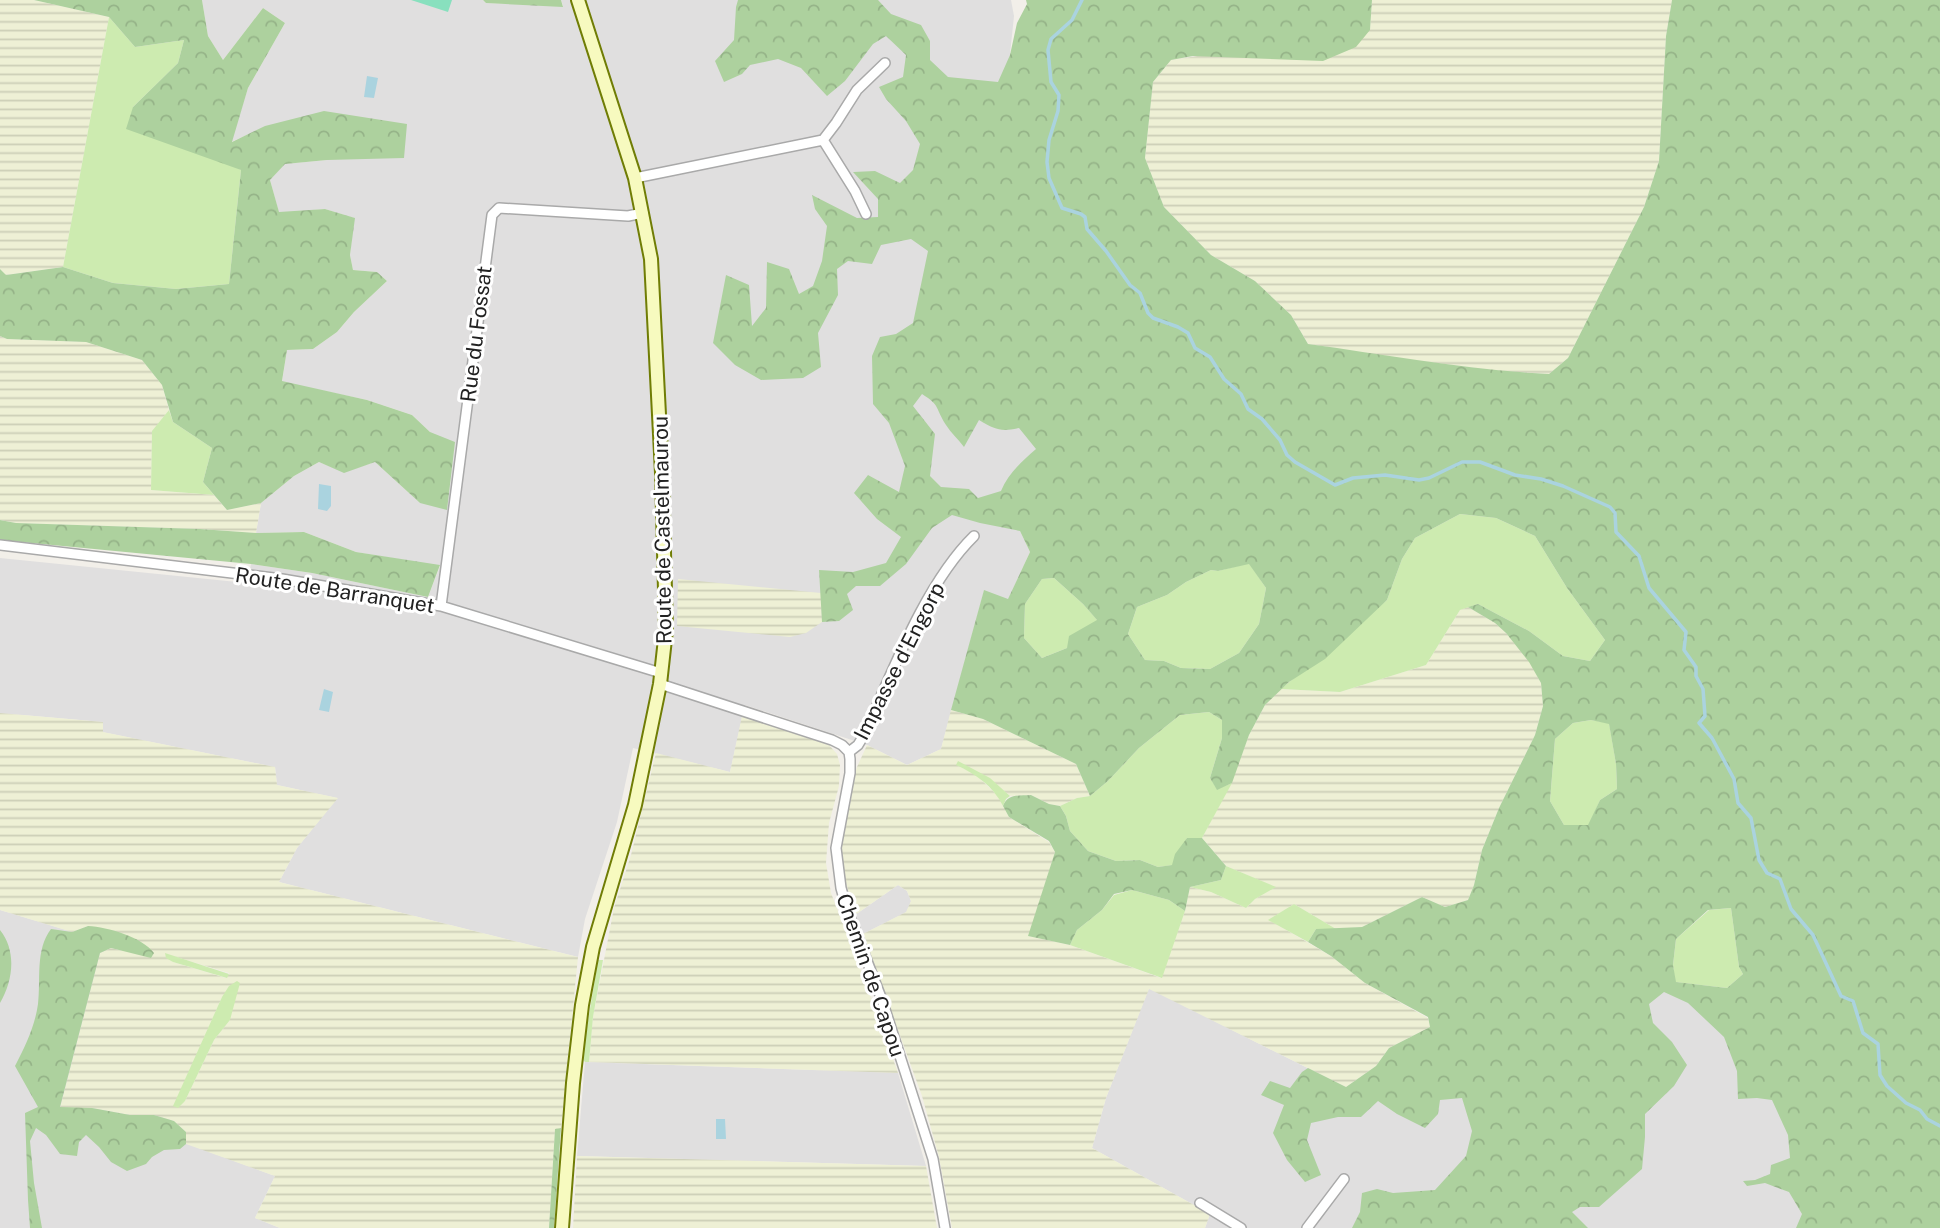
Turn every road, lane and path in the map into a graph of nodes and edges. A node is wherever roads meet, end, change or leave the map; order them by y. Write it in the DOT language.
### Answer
graph roads {
  1 [pos="578,0"];
  2 [pos="885,63"];
  3 [pos="823,140"];
  4 [pos="635,178"];
  5 [pos="643,213"];
  6 [pos="866,214"];
  7 [pos="974,536"];
  8 [pos="0,545"];
  9 [pos="441,606"];
  10 [pos="661,678"];
  11 [pos="849,752"];
  12 [pos="1344,1179"];
  13 [pos="1200,1203"];
  14 [pos="562,1228"];
  15 [pos="944,1228"];
  16 [pos="1241,1228"];
  17 [pos="1307,1228"];
  1 -- 4 [label="street, Route de Castelmaurou"];
  2 -- 3 [label="street"];
  3 -- 4 [label="street"];
  3 -- 6 [label="street"];
  4 -- 5 [label="street, Route de Castelmaurou"];
  5 -- 9 [label="street, Rue du Fossat"];
  5 -- 10 [label="street, Route de Castelmaurou"];
  7 -- 11 [label="street, Impasse d'Engorp"];
  8 -- 9 [label="street, Route de Barranquet"];
  9 -- 10 [label="street, Route de Barranquet"];
  10 -- 11 [label="street"];
  10 -- 14 [label="street, Route de Castelmaurou"];
  11 -- 15 [label="street, Chemin de Capou"];
  12 -- 17 [label="street"];
  13 -- 16 [label="street"];
}
